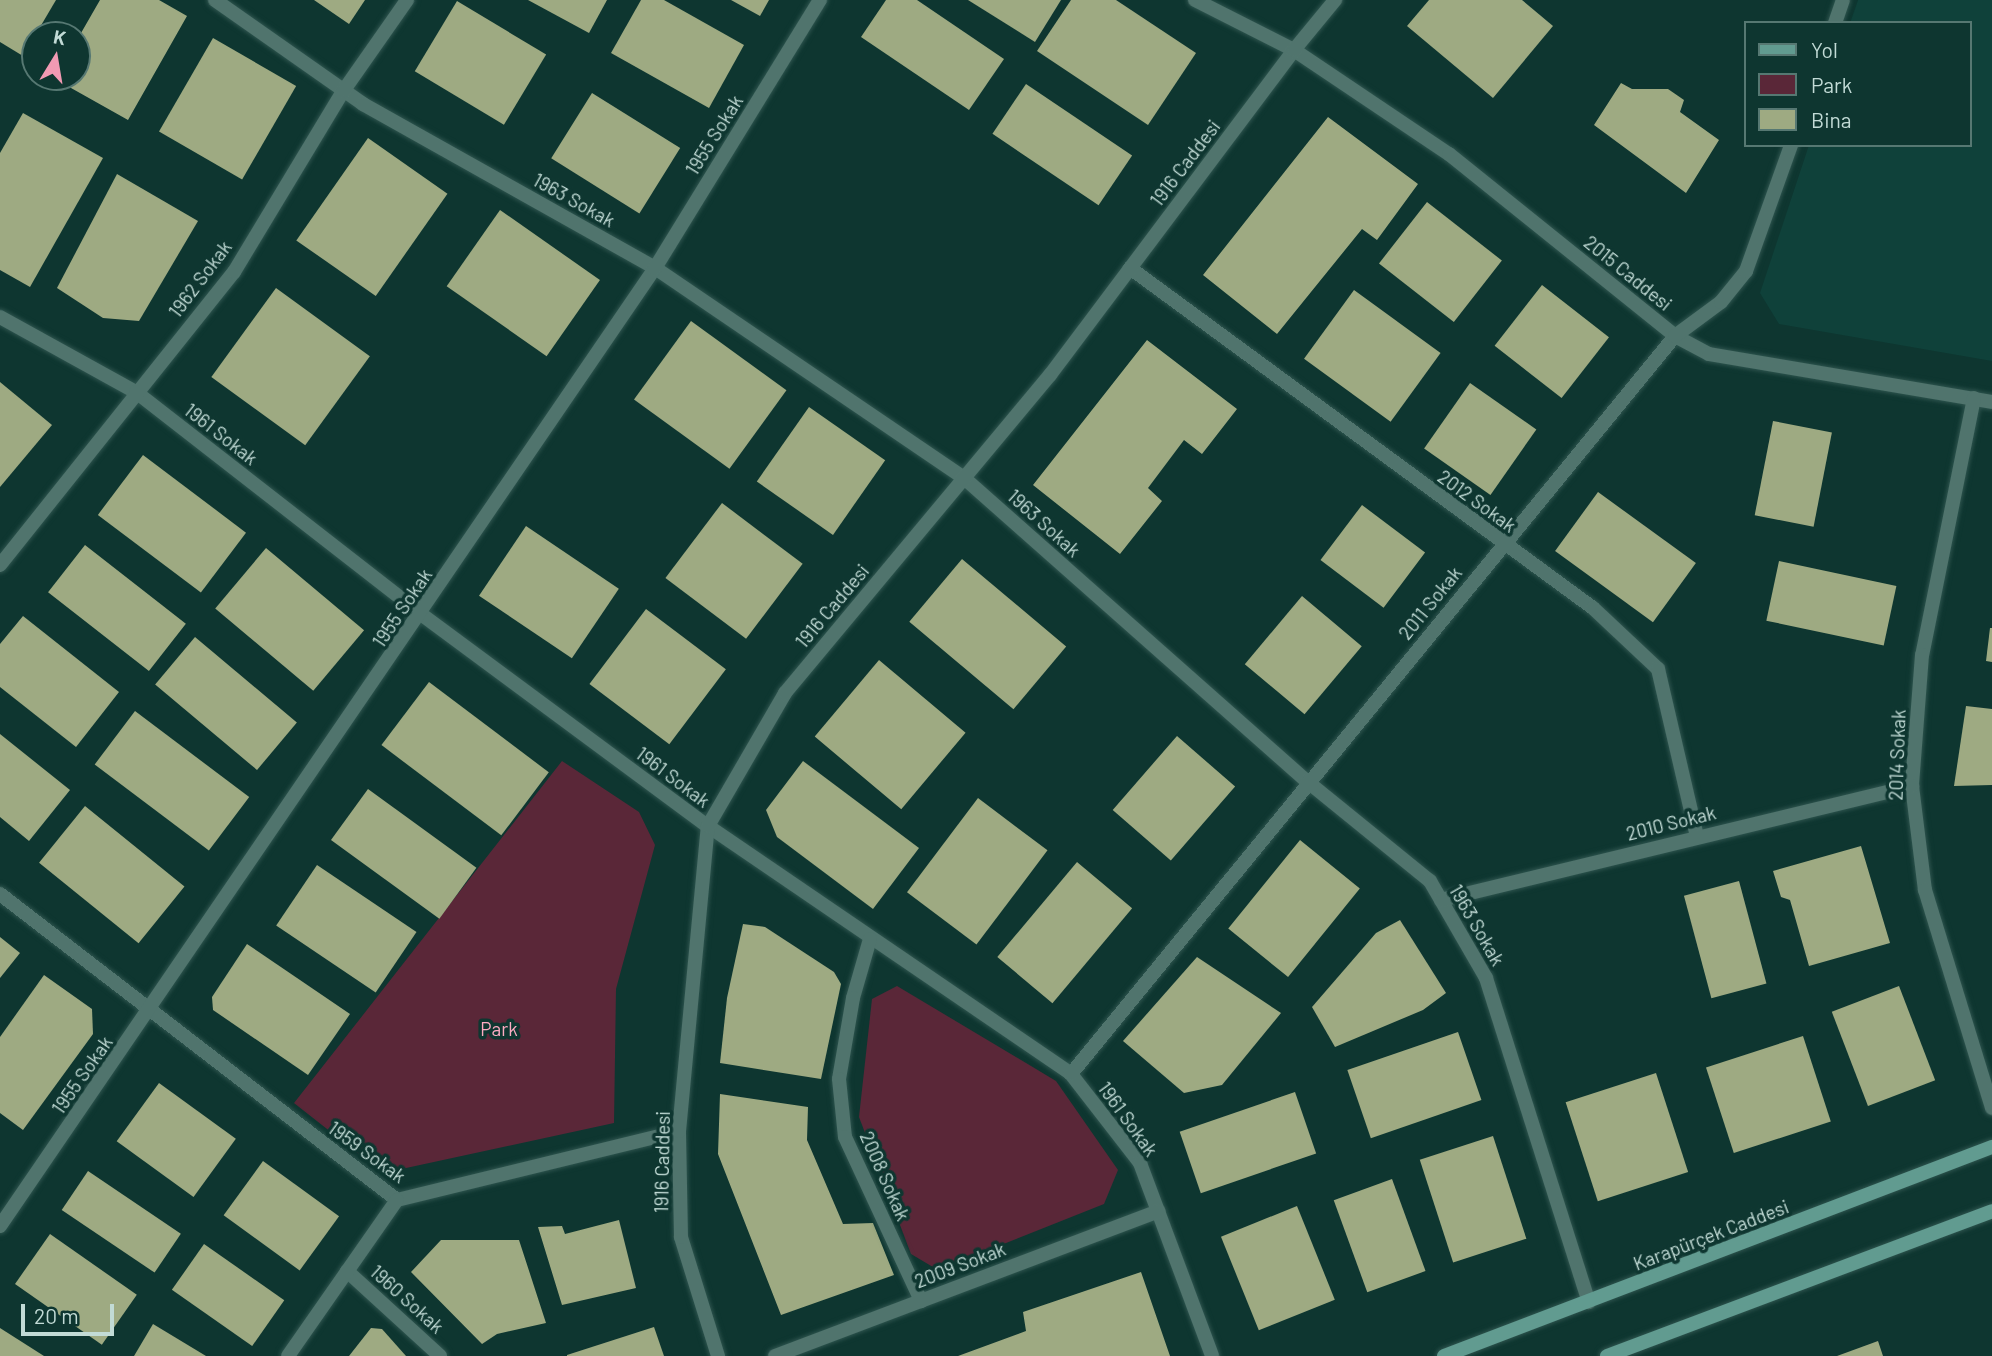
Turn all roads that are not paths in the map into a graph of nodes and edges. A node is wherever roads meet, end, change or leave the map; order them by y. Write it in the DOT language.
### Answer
graph roads {
  1 [pos="215,0"];
  2 [pos="407,0"];
  3 [pos="820,0"];
  4 [pos="1195,0"];
  5 [pos="1335,0"];
  6 [pos="1843,0"];
  7 [pos="1836,21"];
  8 [pos="1294,50"];
  9 [pos="344,90"];
  10 [pos="1790,147"];
  11 [pos="655,268"];
  12 [pos="1130,268"];
  13 [pos="0,317"];
  14 [pos="1675,336"];
  15 [pos="136,392"];
  16 [pos="1974,398"];
  17 [pos="1992,402"];
  18 [pos="964,478"];
  19 [pos="1503,544"];
  20 [pos="0,565"];
  21 [pos="421,614"];
  22 [pos="1308,782"];
  23 [pos="1912,786"];
  24 [pos="708,827"];
  25 [pos="1697,836"];
  26 [pos="0,894"];
  27 [pos="1441,900"];
  28 [pos="870,939"];
  29 [pos="149,1012"];
  30 [pos="1070,1074"];
  31 [pos="1992,1108"];
  32 [pos="679,1131"];
  33 [pos="1992,1147"];
  34 [pos="397,1200"];
  35 [pos="1158,1211"];
  36 [pos="1992,1212"];
  37 [pos="0,1226"];
  38 [pos="347,1271"];
  39 [pos="921,1301"];
  40 [pos="1589,1302"];
  41 [pos="288,1356"];
  42 [pos="440,1356"];
  43 [pos="719,1356"];
  44 [pos="775,1356"];
  45 [pos="1212,1356"];
  46 [pos="1444,1356"];
  47 [pos="1607,1356"];
  1 -- 9 [label="street, 1963 Sokak"];
  2 -- 9 [label="street, 1962 Sokak"];
  3 -- 11 [label="street, 1955 Sokak"];
  4 -- 8 [label="street, 2015 Caddesi"];
  5 -- 8 [label="street, 1916 Caddesi"];
  6 -- 7 [label="street"];
  8 -- 12 [label="street, 1916 Caddesi"];
  8 -- 14 [label="street, 2015 Caddesi"];
  9 -- 11 [label="street, 1963 Sokak"];
  9 -- 15 [label="street, 1962 Sokak"];
  10 -- 14 [label="street, 2011 Sokak"];
  11 -- 18 [label="street, 1963 Sokak"];
  11 -- 21 [label="street, 1955 Sokak"];
  12 -- 18 [label="street, 1916 Caddesi"];
  12 -- 19 [label="street, 2012 Sokak"];
  13 -- 15 [label="street, 1961 Sokak"];
  14 -- 16 [label="street, 2015 Caddesi"];
  14 -- 19 [label="street, 2011 Sokak"];
  15 -- 20 [label="street, 1962 Sokak"];
  15 -- 21 [label="street, 1961 Sokak"];
  16 -- 17 [label="street, 2015 Caddesi"];
  16 -- 23 [label="street, 2014 Sokak"];
  18 -- 22 [label="street, 1963 Sokak"];
  18 -- 24 [label="street, 1916 Caddesi"];
  19 -- 22 [label="street, 2011 Sokak"];
  19 -- 25 [label="street, 2012 Sokak"];
  21 -- 24 [label="street, 1961 Sokak"];
  21 -- 29 [label="street, 1955 Sokak"];
  22 -- 27 [label="street, 1963 Sokak"];
  22 -- 30 [label="street, 2011 Sokak"];
  23 -- 25 [label="street, 2010 Sokak"];
  23 -- 31 [label="street, 2014 Sokak"];
  24 -- 28 [label="street, 1961 Sokak"];
  24 -- 32 [label="street, 1916 Caddesi"];
  25 -- 27 [label="street, 2010 Sokak"];
  26 -- 29 [label="street, 1959 Sokak"];
  27 -- 40 [label="street, 1963 Sokak"];
  28 -- 30 [label="street, 1961 Sokak"];
  28 -- 39 [label="street, 2008 Sokak"];
  29 -- 34 [label="street, 1959 Sokak"];
  29 -- 37 [label="street, 1955 Sokak"];
  30 -- 35 [label="street, 1961 Sokak"];
  32 -- 34 [label="street, 1959 Sokak"];
  32 -- 43 [label="street, 1916 Caddesi"];
  33 -- 40 [label="main road, Karapürçek Caddesi"];
  34 -- 38 [label="street, 1960 Sokak"];
  35 -- 39 [label="street, 2009 Sokak"];
  35 -- 45 [label="street, 1961 Sokak"];
  36 -- 47 [label="main road"];
  38 -- 41 [label="street, 1960 Sokak"];
  38 -- 42 [label="street, 1960 Sokak"];
  39 -- 44 [label="street, 2009 Sokak"];
  40 -- 46 [label="main road, Karapürçek Caddesi"];
}
